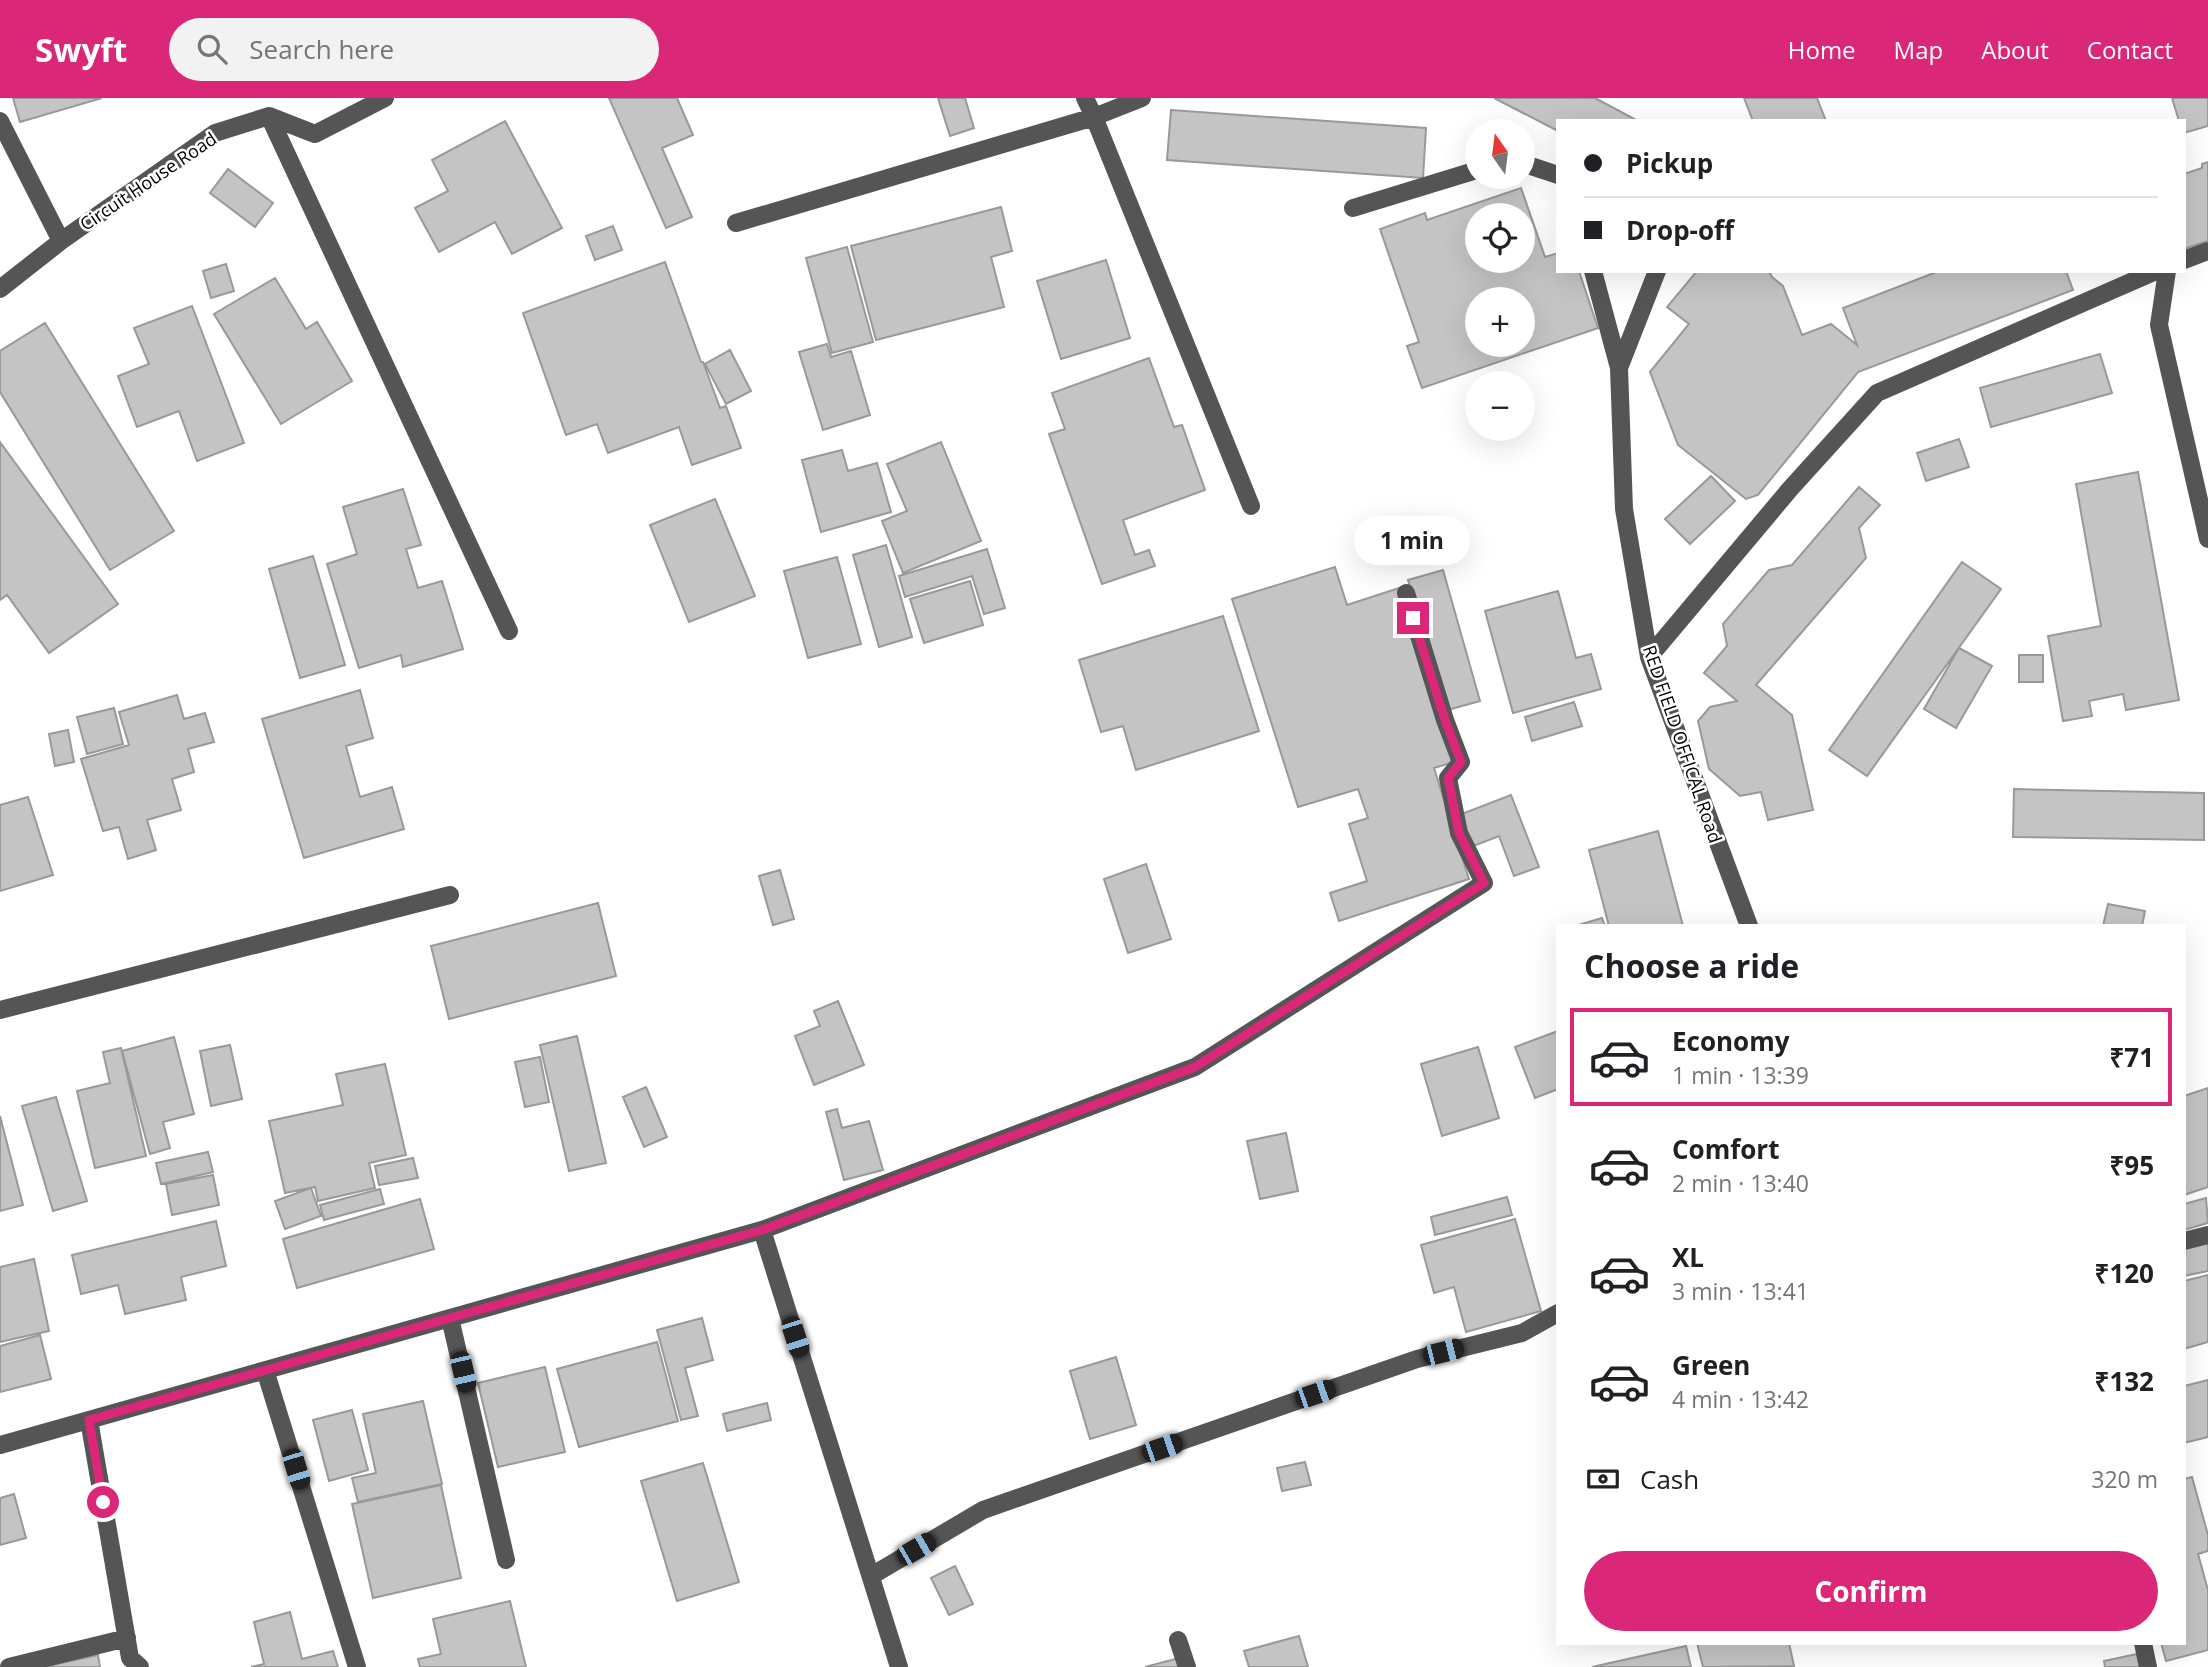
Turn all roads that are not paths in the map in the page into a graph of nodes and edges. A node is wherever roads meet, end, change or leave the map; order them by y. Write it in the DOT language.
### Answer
graph roads {
  1 [pos="385,98"];
  2 [pos="1085,98"];
  3 [pos="1142,98"];
  4 [pos="269,116"];
  5 [pos="1094,117"];
  6 [pos="0,121"];
  7 [pos="1535,167"];
  8 [pos="1465,174"];
  9 [pos="1556,174"];
  10 [pos="1353,208"];
  11 [pos="736,223"];
  12 [pos="61,241"];
  13 [pos="2208,251"];
  14 [pos="2186,259"];
  15 [pos="1594,273"];
  16 [pos="1656,273"];
  17 [pos="2152,273"];
  18 [pos="2167,273"];
  19 [pos="0,289"];
  20 [pos="1619,368"];
  21 [pos="1251,506"];
  22 [pos="2208,539"];
  23 [pos="1405,593"];
  24 [pos="509,631"];
  25 [pos="1649,657"];
  26 [pos="450,895"];
  27 [pos="1747,924"];
  28 [pos="0,1010"];
  29 [pos="762,1230"];
  30 [pos="2208,1235"];
  31 [pos="2186,1240"];
  32 [pos="1556,1314"];
  33 [pos="450,1318"];
  34 [pos="265,1370"];
  35 [pos="89,1420"];
  36 [pos="0,1445"];
  37 [pos="506,1560"];
  38 [pos="871,1576"];
  39 [pos="127,1638"];
  40 [pos="1178,1640"];
  41 [pos="2143,1645"];
  42 [pos="9,1667"];
  43 [pos="140,1667"];
  44 [pos="357,1667"];
  45 [pos="899,1667"];
  46 [pos="1186,1667"];
  47 [pos="2148,1667"];
  1 -- 4 [label="street"];
  2 -- 5 [label="street"];
  3 -- 5 [label="street"];
  4 -- 12 [label="street, Circuit House Road"];
  4 -- 24 [label="street"];
  5 -- 11 [label="street"];
  5 -- 21 [label="street"];
  6 -- 12 [label="street"];
  7 -- 9 [label="street"];
  8 -- 10 [label="street"];
  12 -- 19 [label="street, Circuit House Road"];
  13 -- 14 [label="street"];
  15 -- 20 [label="street"];
  16 -- 20 [label="street, RED FIELD OFFICAL Road"];
  17 -- 25 [label="street"];
  18 -- 22 [label="street"];
  20 -- 25 [label="street, RED FIELD OFFICAL Road"];
  23 -- 29 [label="street"];
  25 -- 27 [label="street, RED FIELD OFFICAL Road"];
  26 -- 28 [label="street"];
  29 -- 33 [label="street"];
  29 -- 38 [label="street"];
  30 -- 31 [label="street"];
  32 -- 38 [label="street"];
  33 -- 34 [label="street"];
  33 -- 37 [label="street"];
  34 -- 35 [label="street"];
  34 -- 44 [label="street"];
  35 -- 36 [label="street"];
  35 -- 39 [label="street"];
  38 -- 45 [label="street"];
  39 -- 42 [label="street"];
  39 -- 43 [label="street"];
  40 -- 46 [label="street"];
  41 -- 47 [label="street"];
}
